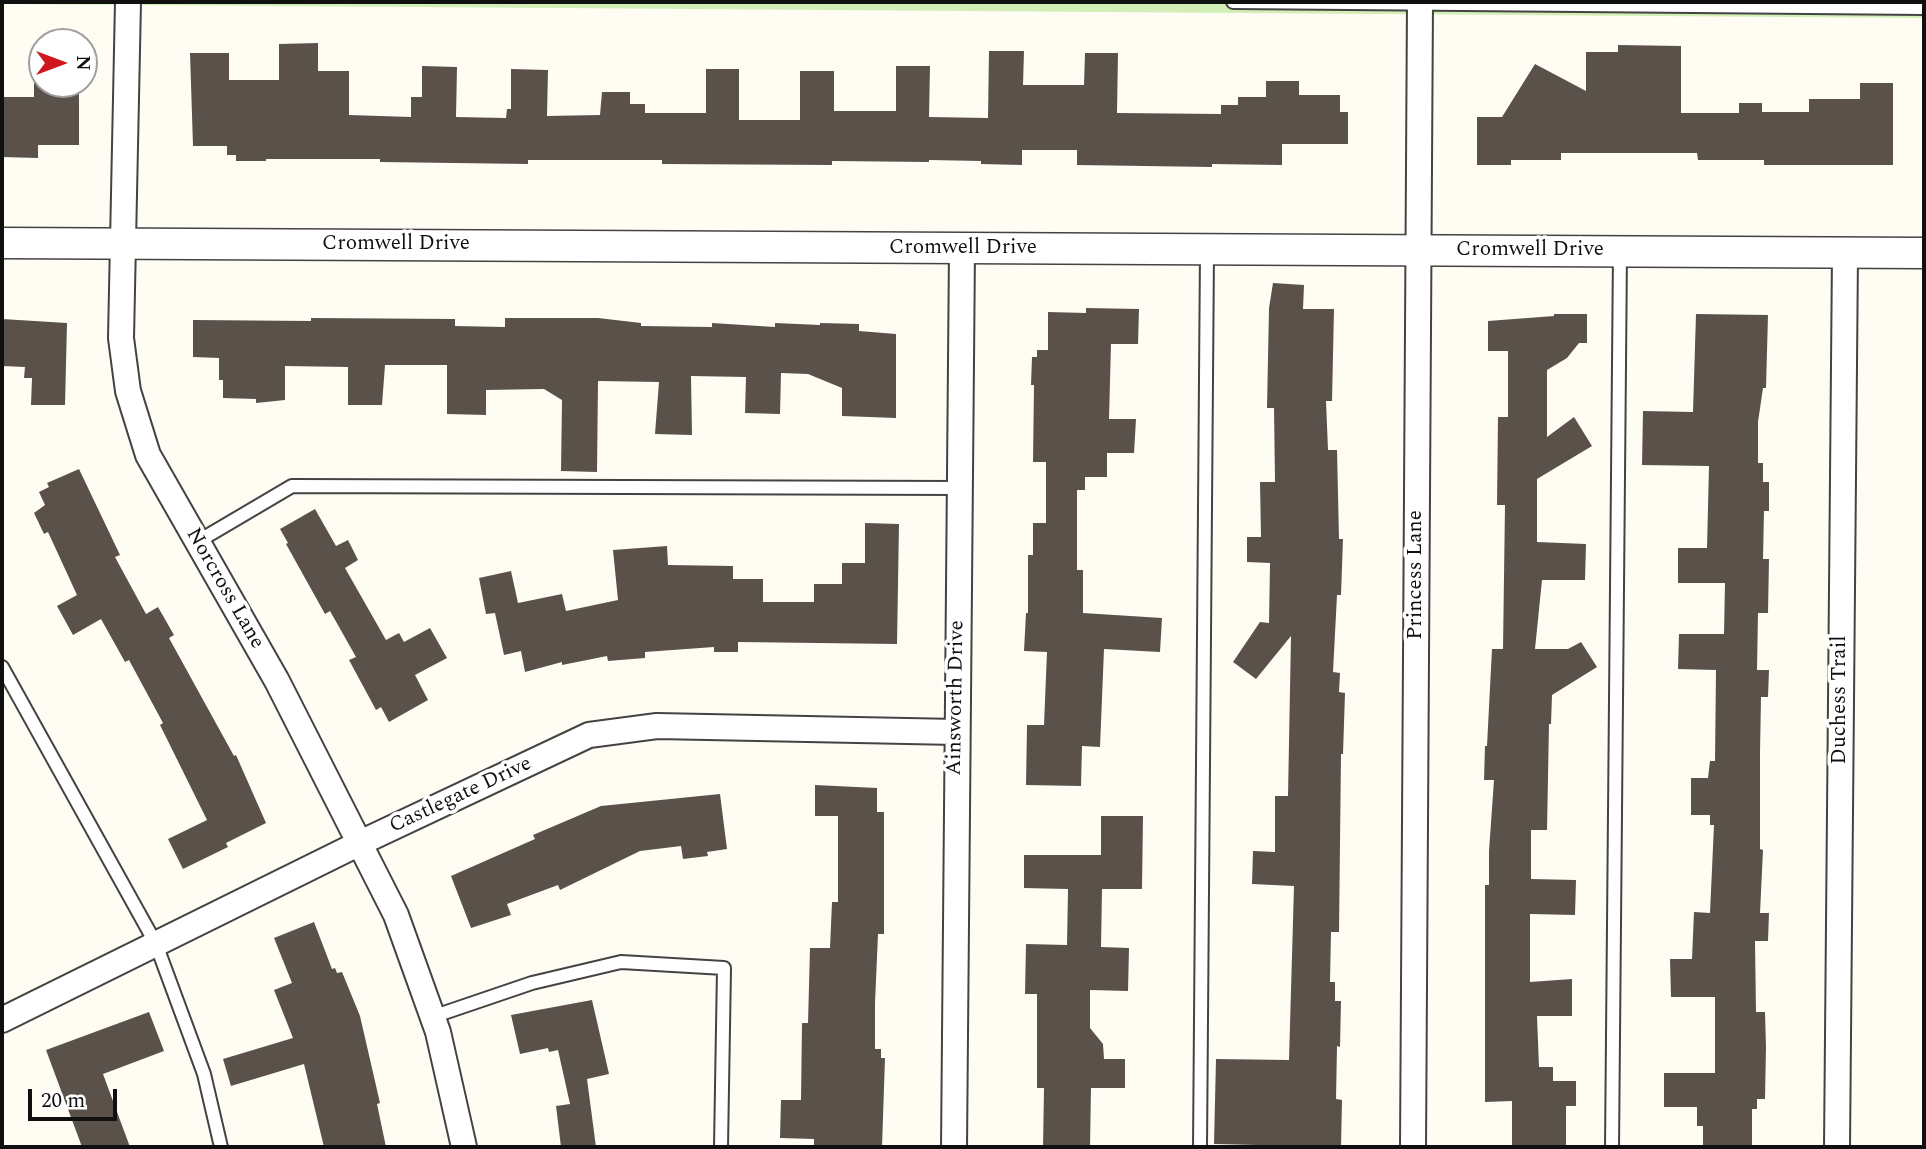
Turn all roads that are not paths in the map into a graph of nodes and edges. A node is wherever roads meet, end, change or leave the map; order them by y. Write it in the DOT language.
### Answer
graph roads {
  1 [pos="128,2"];
  2 [pos="1233,2"];
  3 [pos="1420,2"];
  4 [pos="1924,8"];
  5 [pos="2,243"];
  6 [pos="124,244"];
  7 [pos="962,249"];
  8 [pos="1207,250"];
  9 [pos="1419,251"];
  10 [pos="1620,252"];
  11 [pos="1845,253"];
  12 [pos="1924,253"];
  13 [pos="959,488"];
  14 [pos="197,542"];
  15 [pos="2,667"];
  16 [pos="957,732"];
  17 [pos="360,843"];
  18 [pos="156,944"];
  19 [pos="432,1017"];
  20 [pos="2,1020"];
  21 [pos="221,1147"];
  22 [pos="464,1147"];
  23 [pos="722,1147"];
  24 [pos="954,1147"];
  25 [pos="1200,1147"];
  26 [pos="1413,1147"];
  27 [pos="1612,1147"];
  28 [pos="1837,1147"];
  1 -- 6 [label="street, Norcross Lane"];
  2 -- 3 [label="lane"];
  3 -- 4 [label="lane"];
  3 -- 9 [label="street, Princess Lane"];
  5 -- 6 [label="street, Cromwell Drive"];
  6 -- 7 [label="street, Cromwell Drive"];
  6 -- 14 [label="street, Norcross Lane"];
  7 -- 8 [label="street, Cromwell Drive"];
  7 -- 13 [label="street, Ainsworth Drive"];
  8 -- 9 [label="street, Cromwell Drive"];
  8 -- 25 [label="lane"];
  9 -- 10 [label="street, Cromwell Drive"];
  9 -- 26 [label="street, Princess Lane"];
  10 -- 11 [label="street, Cromwell Drive"];
  10 -- 27 [label="lane"];
  11 -- 12 [label="street, Cromwell Drive"];
  11 -- 28 [label="street, Duchess Trail"];
  13 -- 14 [label="lane"];
  13 -- 16 [label="street, Ainsworth Drive"];
  14 -- 17 [label="street, Norcross Lane"];
  15 -- 18 [label="lane"];
  16 -- 17 [label="street, Castlegate Drive"];
  16 -- 24 [label="street, Ainsworth Drive"];
  17 -- 18 [label="street, Castlegate Drive"];
  17 -- 19 [label="street, Norcross Lane"];
  18 -- 20 [label="street, Castlegate Drive"];
  18 -- 21 [label="lane"];
  19 -- 22 [label="street, Norcross Lane"];
  19 -- 23 [label="lane"];
}
